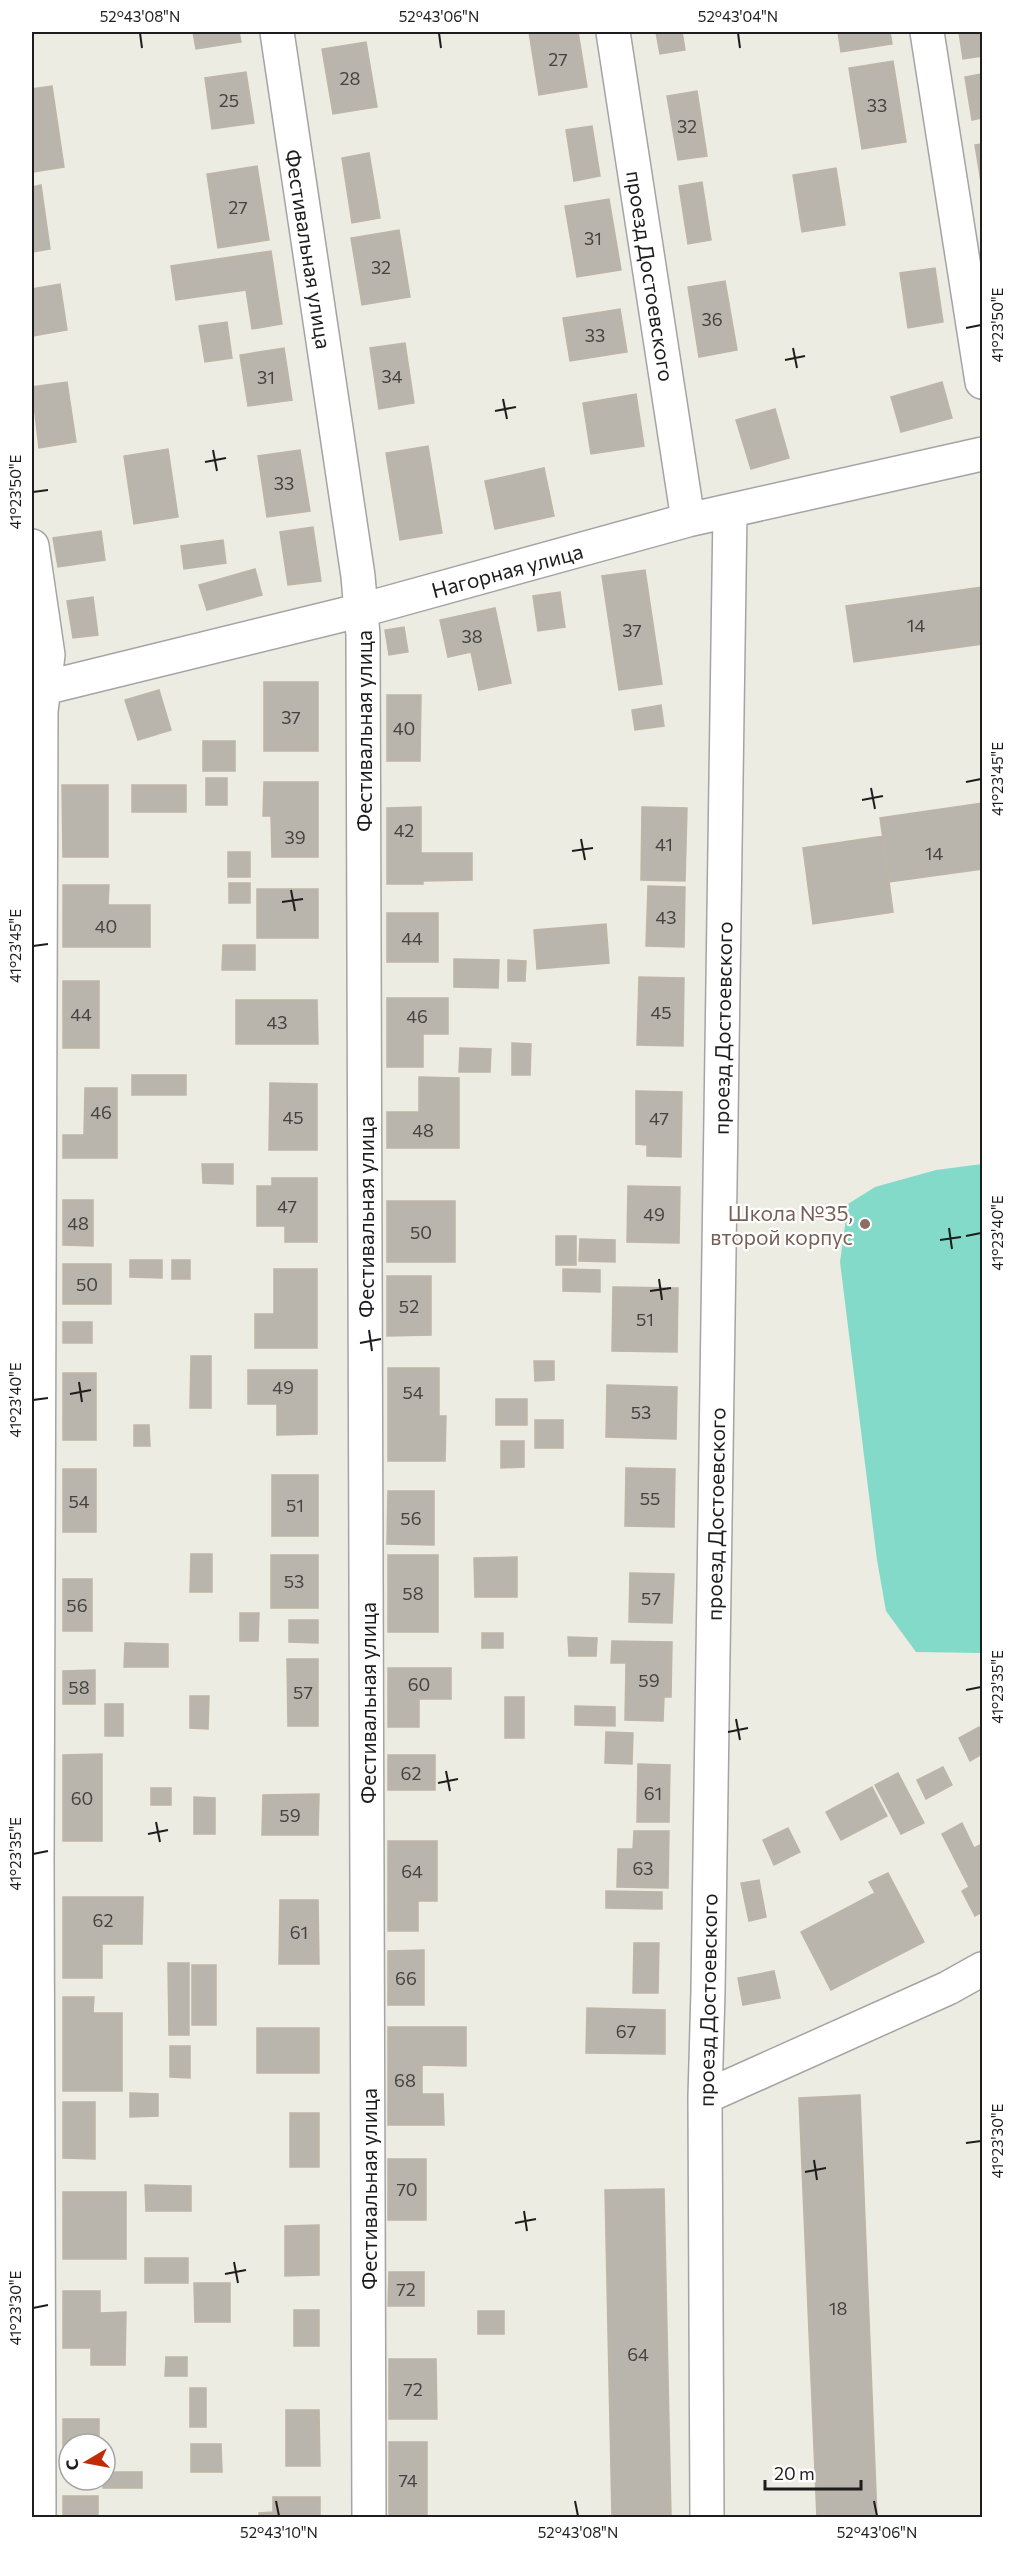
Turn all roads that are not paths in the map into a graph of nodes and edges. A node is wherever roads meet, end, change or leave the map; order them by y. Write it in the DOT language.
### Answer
graph roads {
  1 [pos="277,32"];
  2 [pos="613,32"];
  3 [pos="927,32"];
  4 [pos="982,382"];
  5 [pos="982,454"];
  6 [pos="730,511"];
  7 [pos="688,520"];
  8 [pos="32,546"];
  9 [pos="362,610"];
  10 [pos="38,690"];
  11 [pos="982,1969"];
  12 [pos="705,2097"];
  13 [pos="39,2517"];
  14 [pos="369,2517"];
  15 [pos="707,2517"];
  1 -- 9 [label="street, Фестивальная улица"];
  2 -- 7 [label="street, проезд Достоевского"];
  3 -- 4 [label="street"];
  5 -- 6 [label="street, Нагорная улица"];
  6 -- 7 [label="street, Нагорная улица"];
  6 -- 12 [label="street, проезд Достоевского"];
  7 -- 9 [label="street, Нагорная улица"];
  8 -- 10 [label="street"];
  9 -- 10 [label="street, Нагорная улица"];
  9 -- 14 [label="street, Фестивальная улица"];
  10 -- 13 [label="street"];
  11 -- 12 [label="street"];
  12 -- 15 [label="street, проезд Достоевского"];
}
